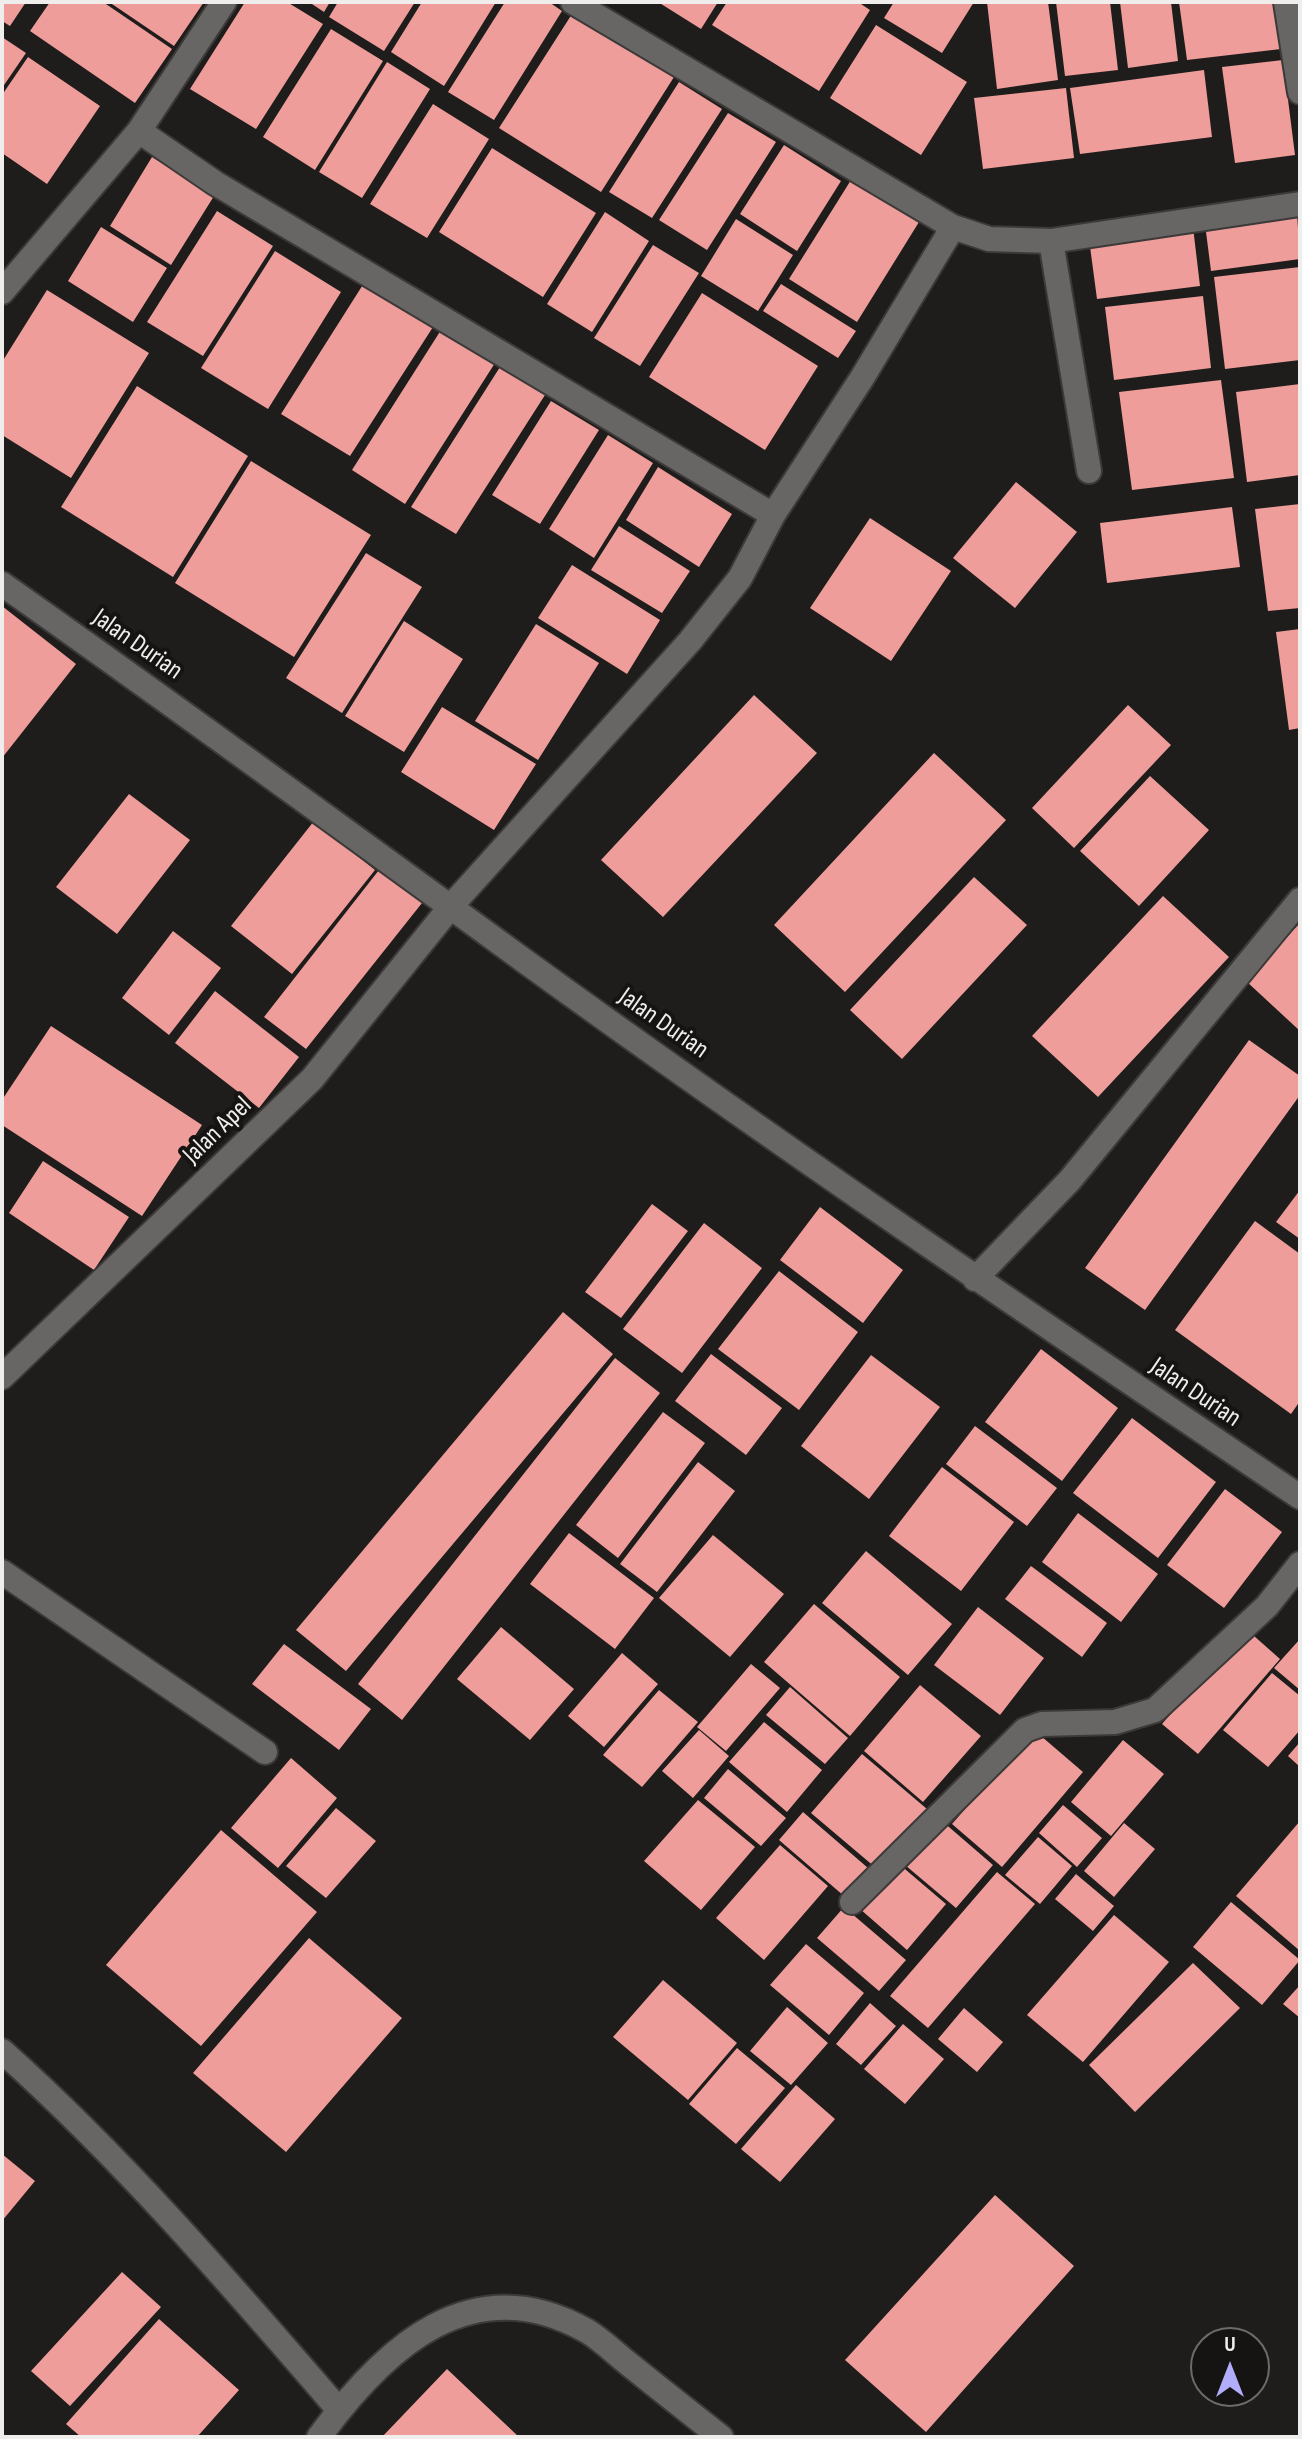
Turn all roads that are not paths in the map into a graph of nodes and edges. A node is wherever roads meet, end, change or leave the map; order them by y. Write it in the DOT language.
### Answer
graph roads {
  1 [pos="224,2"];
  2 [pos="573,2"];
  3 [pos="1286,2"];
  4 [pos="1300,92"];
  5 [pos="139,131"];
  6 [pos="1300,204"];
  7 [pos="953,227"];
  8 [pos="1051,241"];
  9 [pos="2,292"];
  10 [pos="1089,471"];
  11 [pos="773,515"];
  12 [pos="2,584"];
  13 [pos="1300,900"];
  14 [pos="452,905"];
  15 [pos="975,1279"];
  16 [pos="2,1377"];
  17 [pos="1300,1497"];
  18 [pos="1300,1564"];
  19 [pos="2,1572"];
  20 [pos="265,1752"];
  21 [pos="852,1902"];
  22 [pos="2,2051"];
  23 [pos="339,2410"];
  24 [pos="319,2437"];
  25 [pos="721,2437"];
  1 -- 5 [label="street"];
  2 -- 7 [label="street"];
  3 -- 4 [label="street"];
  5 -- 9 [label="street"];
  5 -- 11 [label="street"];
  6 -- 8 [label="street"];
  7 -- 8 [label="street"];
  7 -- 11 [label="street, Jalan Apel"];
  8 -- 10 [label="street"];
  11 -- 14 [label="street, Jalan Apel"];
  12 -- 14 [label="street, Jalan Durian"];
  13 -- 15 [label="street"];
  14 -- 15 [label="street, Jalan Durian"];
  14 -- 16 [label="street, Jalan Apel"];
  15 -- 17 [label="street, Jalan Durian"];
  18 -- 21 [label="street"];
  19 -- 20 [label="street"];
  22 -- 23 [label="street"];
  23 -- 24 [label="street"];
  23 -- 25 [label="street"];
}
